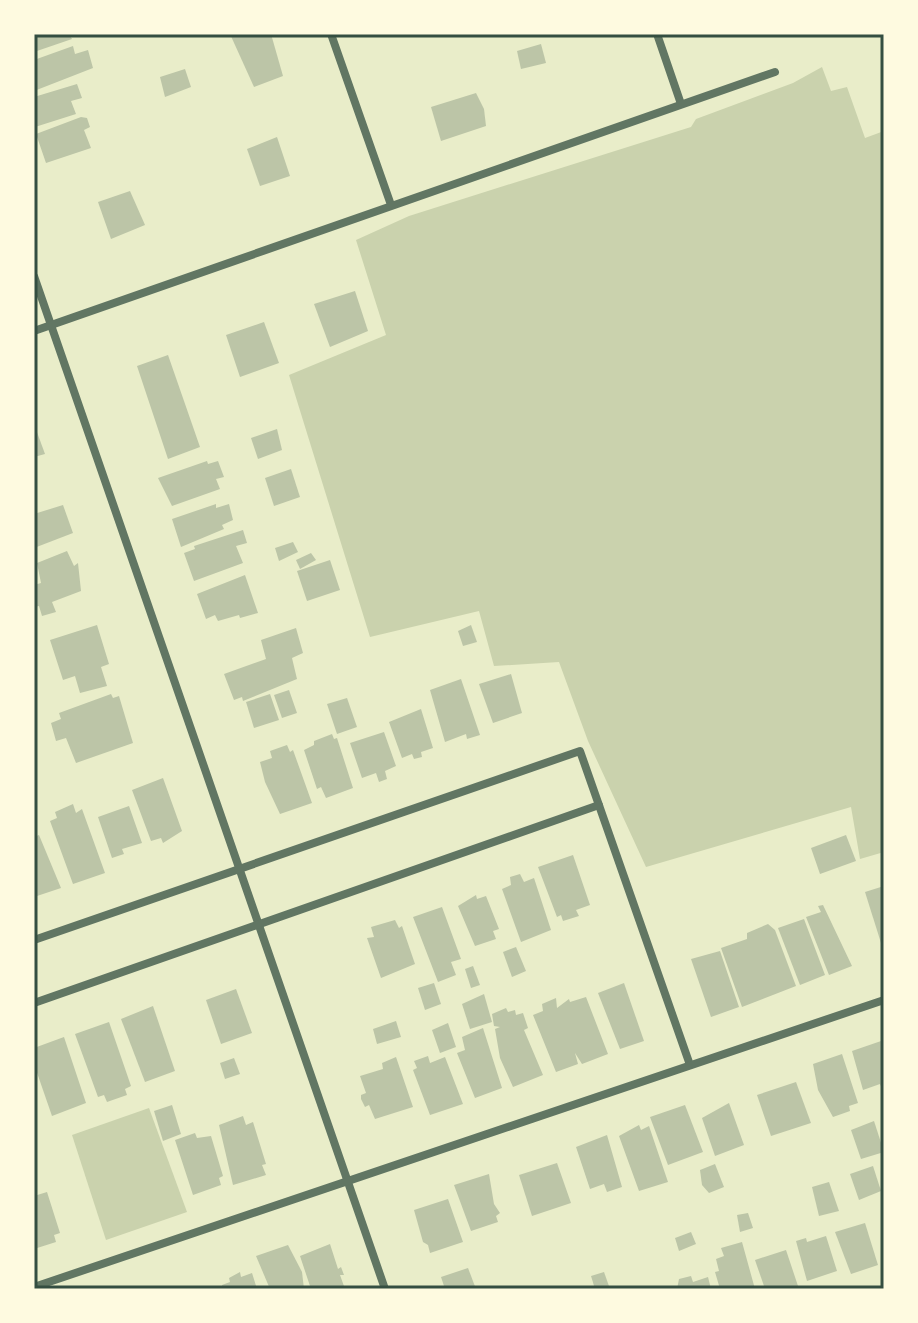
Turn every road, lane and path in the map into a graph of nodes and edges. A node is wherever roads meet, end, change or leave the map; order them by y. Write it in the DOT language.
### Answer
graph roads {
  1 [pos="331,34"];
  2 [pos="657,34"];
  3 [pos="775,72"];
  4 [pos="681,104"];
  5 [pos="391,205"];
  6 [pos="34,276"];
  7 [pos="51,325"];
  8 [pos="34,331"];
  9 [pos="599,805"];
  10 [pos="240,868"];
  11 [pos="259,923"];
  12 [pos="34,940"];
  13 [pos="884,1000"];
  14 [pos="34,1003"];
  15 [pos="690,1065"];
  16 [pos="347,1181"];
  17 [pos="34,1287"];
  18 [pos="385,1289"];
  1 -- 5 [label="street"];
  2 -- 4 [label="street"];
  3 -- 4 [label="street"];
  4 -- 5 [label="street"];
  5 -- 7 [label="street"];
  6 -- 7 [label="street"];
  7 -- 8 [label="street"];
  7 -- 10 [label="street"];
  9 -- 10 [label="street"];
  9 -- 11 [label="street"];
  9 -- 15 [label="street"];
  10 -- 11 [label="street"];
  10 -- 12 [label="street"];
  11 -- 14 [label="street"];
  11 -- 16 [label="street"];
  13 -- 15 [label="street"];
  15 -- 16 [label="street"];
  16 -- 17 [label="street"];
  16 -- 18 [label="street"];
}
